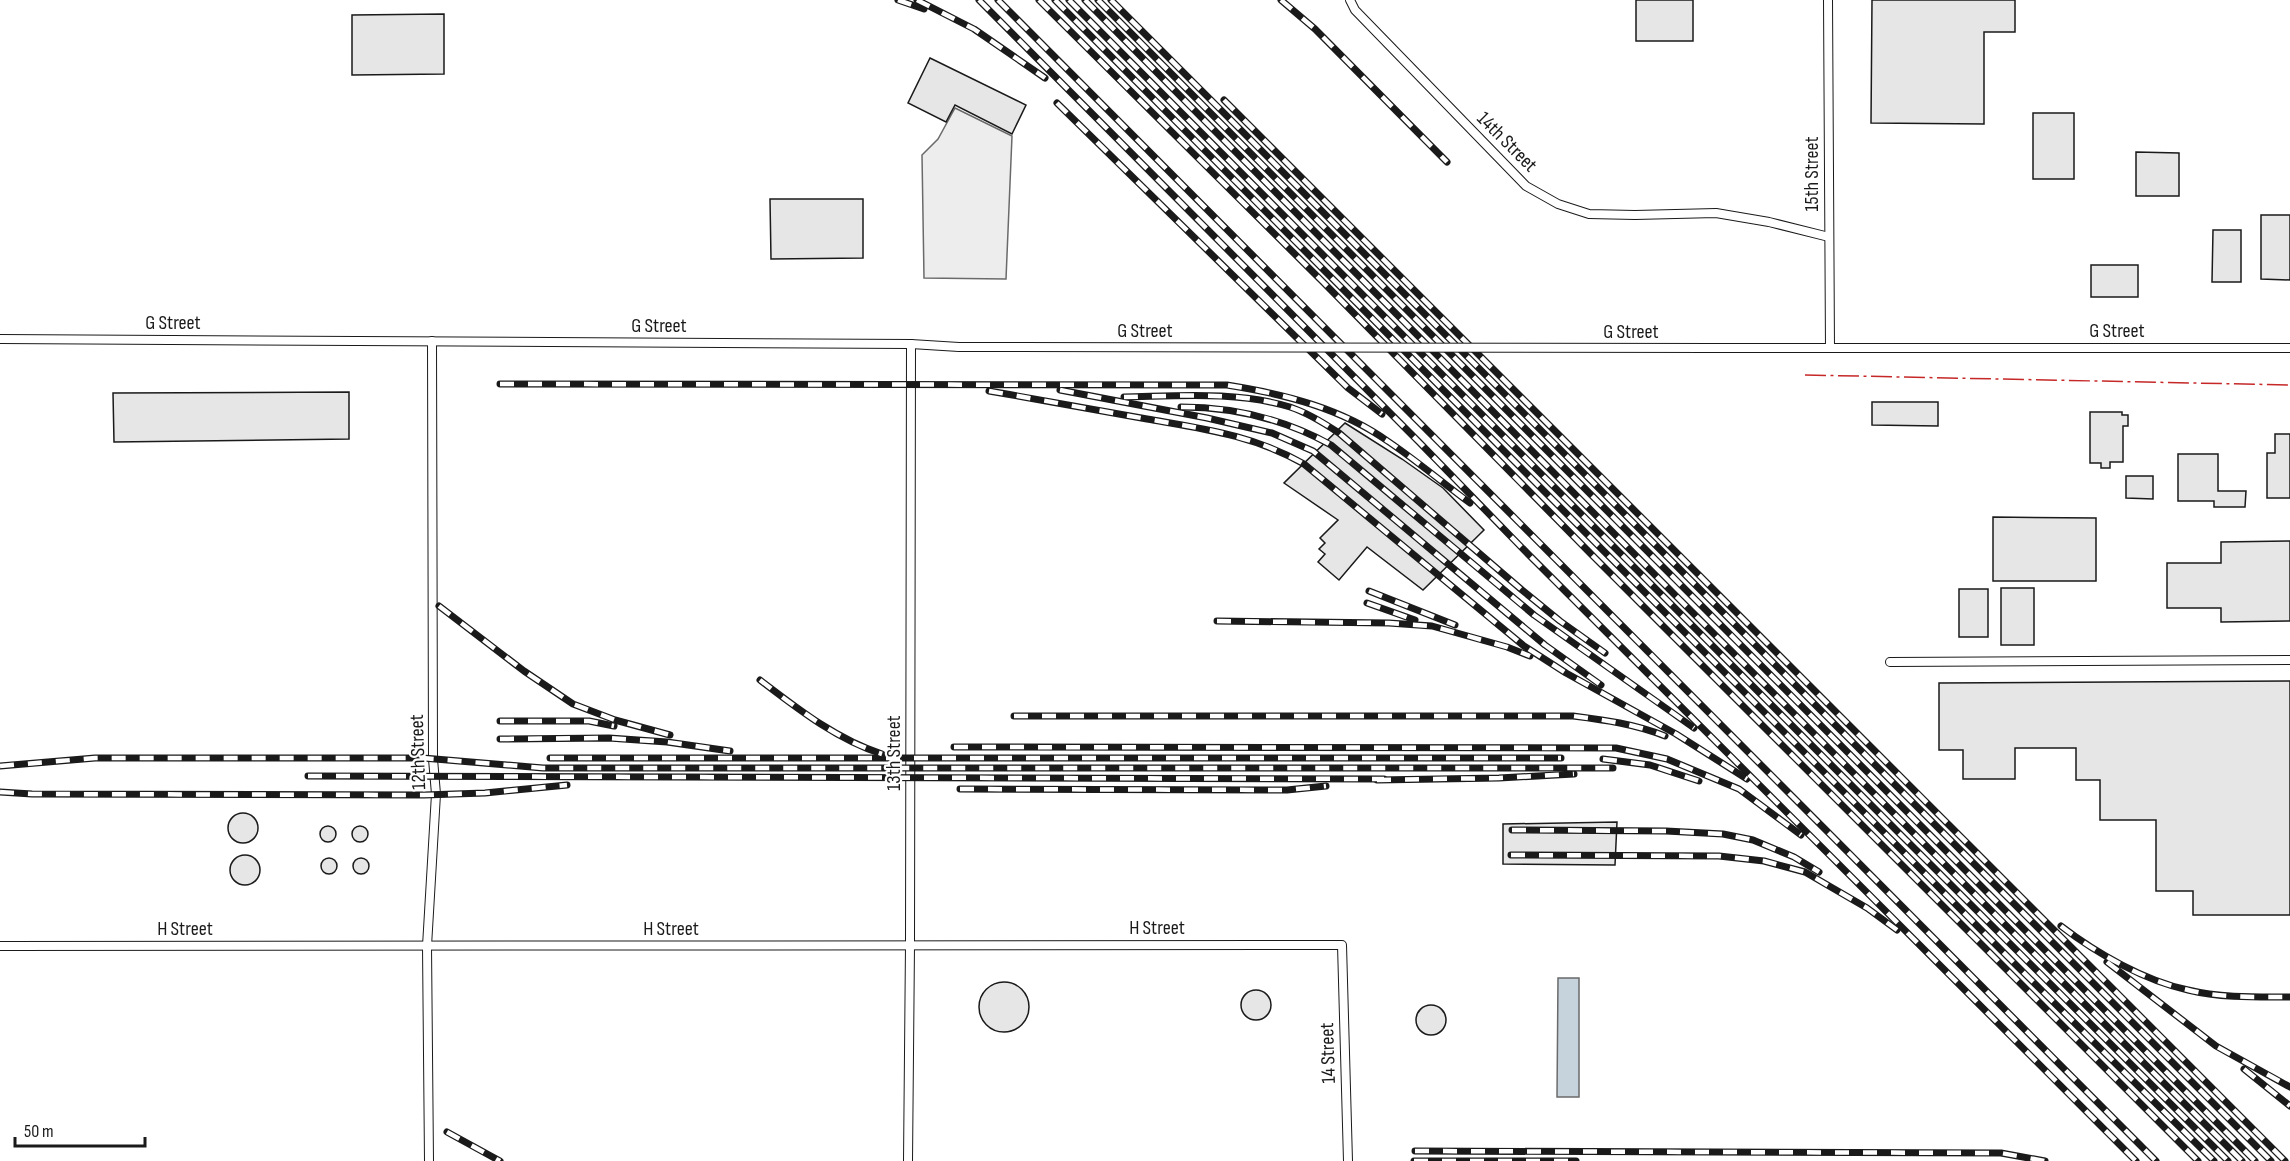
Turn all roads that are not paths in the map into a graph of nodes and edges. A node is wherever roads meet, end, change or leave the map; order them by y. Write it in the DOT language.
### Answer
graph roads {
  1 [pos="1350,0"];
  2 [pos="1828,0"];
  3 [pos="1829,237"];
  4 [pos="0,339"];
  5 [pos="432,341"];
  6 [pos="911,344"];
  7 [pos="1830,348"];
  8 [pos="2290,348"];
  9 [pos="2290,660"];
  10 [pos="1890,662"];
  11 [pos="910,945"];
  12 [pos="1342,945"];
  13 [pos="0,946"];
  14 [pos="427,946"];
  15 [pos="429,1161"];
  16 [pos="908,1161"];
  17 [pos="1348,1161"];
  1 -- 3 [label="lane, 14th Street"];
  2 -- 3 [label="lane, 15th Street"];
  3 -- 7 [label="lane, 15th Street"];
  4 -- 5 [label="lane, G Street"];
  5 -- 6 [label="lane, G Street"];
  5 -- 14 [label="lane, 12th Street"];
  6 -- 7 [label="lane, G Street, bridge"];
  6 -- 11 [label="lane, 13th Street"];
  7 -- 8 [label="lane, G Street"];
  9 -- 10 [label="lane"];
  11 -- 12 [label="lane, H Street"];
  11 -- 14 [label="lane, H Street"];
  11 -- 16 [label="lane, 13th Street"];
  12 -- 17 [label="lane, 14 Street"];
  13 -- 14 [label="lane, H Street"];
  14 -- 15 [label="lane, 12th Street"];
}
